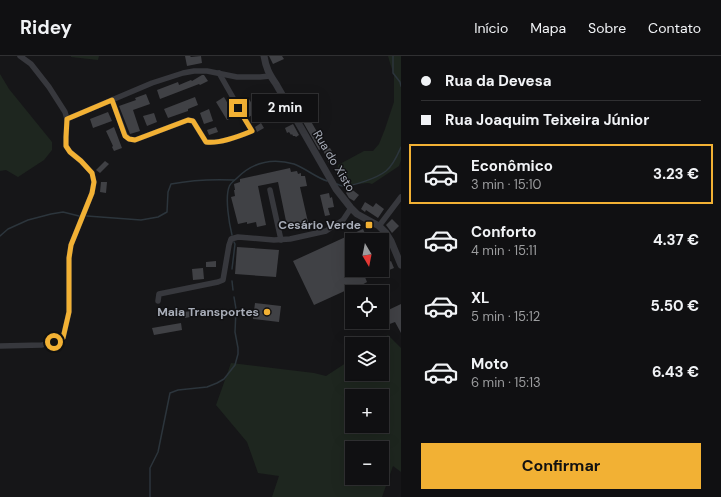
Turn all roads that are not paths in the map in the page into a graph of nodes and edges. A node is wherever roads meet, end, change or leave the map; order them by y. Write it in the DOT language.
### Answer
graph roads {
  1 [pos="20,56"];
  2 [pos="28,56"];
  3 [pos="264,56"];
  4 [pos="31,64"];
  5 [pos="219,73"];
  6 [pos="270,76"];
  7 [pos="112,100"];
  8 [pos="67,119"];
  9 [pos="270,190"];
  10 [pos="401,197"];
  11 [pos="351,208"];
  12 [pos="379,226"];
  13 [pos="281,240"];
  14 [pos="401,265"];
  15 [pos="158,301"];
  16 [pos="0,346"];
  1 -- 4 [label="street"];
  2 -- 4 [label="street"];
  3 -- 6 [label="street, Rua do Xisto"];
  4 -- 8 [label="street"];
  5 -- 6 [label="street"];
  5 -- 7 [label="street"];
  5 -- 7 [label="street"];
  6 -- 11 [label="street, Rua do Xisto"];
  7 -- 8 [label="street"];
  8 -- 16 [label="street"];
  9 -- 13 [label="street"];
  10 -- 12 [label="street"];
  11 -- 12 [label="street, Rua do Xisto"];
  11 -- 13 [label="street"];
  12 -- 14 [label="street, Rua do Xisto"];
  13 -- 15 [label="street"];
}
